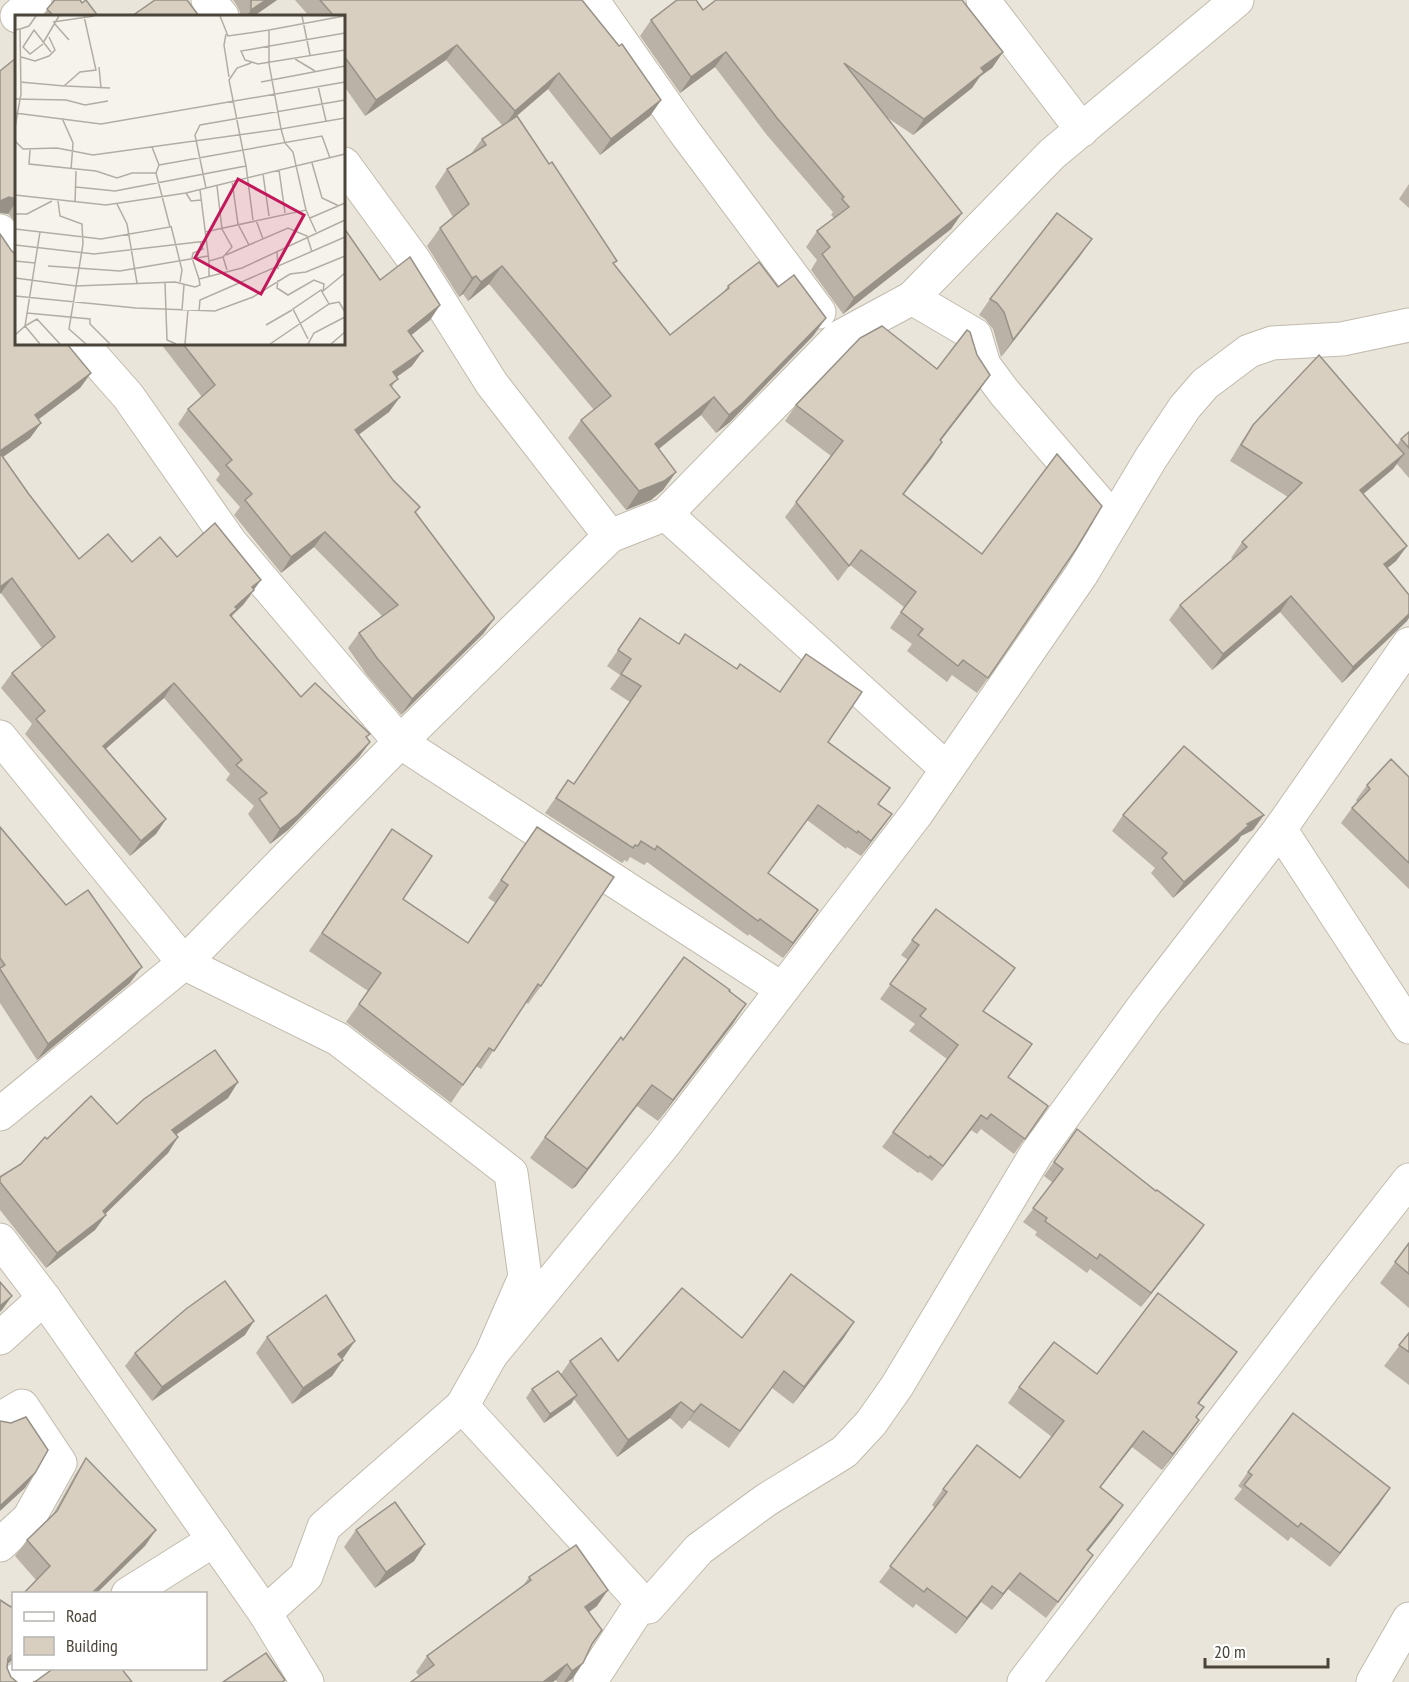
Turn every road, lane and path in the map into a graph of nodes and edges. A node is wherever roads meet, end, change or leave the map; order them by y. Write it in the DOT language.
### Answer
graph roads {
  1 [pos="35,0"];
  2 [pos="208,0"];
  3 [pos="592,0"];
  4 [pos="983,0"];
  5 [pos="1237,0"];
  6 [pos="19,15"];
  7 [pos="221,15"];
  8 [pos="15,19"];
  9 [pos="0,32"];
  10 [pos="1082,130"];
  11 [pos="345,165"];
  12 [pos="0,231"];
  13 [pos="15,254"];
  14 [pos="912,298"];
  15 [pos="1409,325"];
  16 [pos="838,338"];
  17 [pos="83,345"];
  18 [pos="666,514"];
  19 [pos="1113,519"];
  20 [pos="610,536"];
  21 [pos="1409,644"];
  22 [pos="0,737"];
  23 [pos="400,742"];
  24 [pos="947,769"];
  25 [pos="1280,829"];
  26 [pos="183,963"];
  27 [pos="782,989"];
  28 [pos="1409,1027"];
  29 [pos="0,1114"];
  30 [pos="1409,1180"];
  31 [pos="0,1240"];
  32 [pos="44,1298"];
  33 [pos="0,1338"];
  34 [pos="491,1355"];
  35 [pos="462,1406"];
  36 [pos="0,1419"];
  37 [pos="214,1540"];
  38 [pos="0,1545"];
  39 [pos="130,1592"];
  40 [pos="642,1602"];
  41 [pos="265,1613"];
  42 [pos="1409,1619"];
  43 [pos="31,1670"];
  44 [pos="14,1682"];
  45 [pos="307,1682"];
  46 [pos="590,1682"];
  47 [pos="1024,1682"];
  48 [pos="1372,1682"];
  1 -- 6 [label="street"];
  2 -- 7 [label="street"];
  3 -- 16 [label="street"];
  4 -- 10 [label="street"];
  5 -- 10 [label="street"];
  8 -- 9 [label="street"];
  10 -- 14 [label="street"];
  11 -- 20 [label="street"];
  12 -- 13 [label="street"];
  14 -- 16 [label="street"];
  14 -- 19 [label="street"];
  15 -- 19 [label="street"];
  16 -- 18 [label="street"];
  17 -- 23 [label="street"];
  18 -- 20 [label="street"];
  18 -- 24 [label="street"];
  19 -- 24 [label="street"];
  20 -- 23 [label="street"];
  21 -- 25 [label="street"];
  22 -- 26 [label="street"];
  23 -- 26 [label="street"];
  23 -- 27 [label="street"];
  24 -- 27 [label="street"];
  25 -- 28 [label="street"];
  25 -- 40 [label="street"];
  26 -- 29 [label="street"];
  26 -- 34 [label="street"];
  27 -- 34 [label="street"];
  30 -- 47 [label="street"];
  31 -- 32 [label="street"];
  32 -- 33 [label="street"];
  32 -- 37 [label="street"];
  34 -- 35 [label="street"];
  35 -- 40 [label="street"];
  35 -- 41 [label="street"];
  36 -- 38 [label="street"];
  37 -- 39 [label="street"];
  37 -- 41 [label="street"];
  40 -- 46 [label="street"];
  41 -- 45 [label="street"];
  42 -- 48 [label="street"];
  43 -- 44 [label="street"];
}
